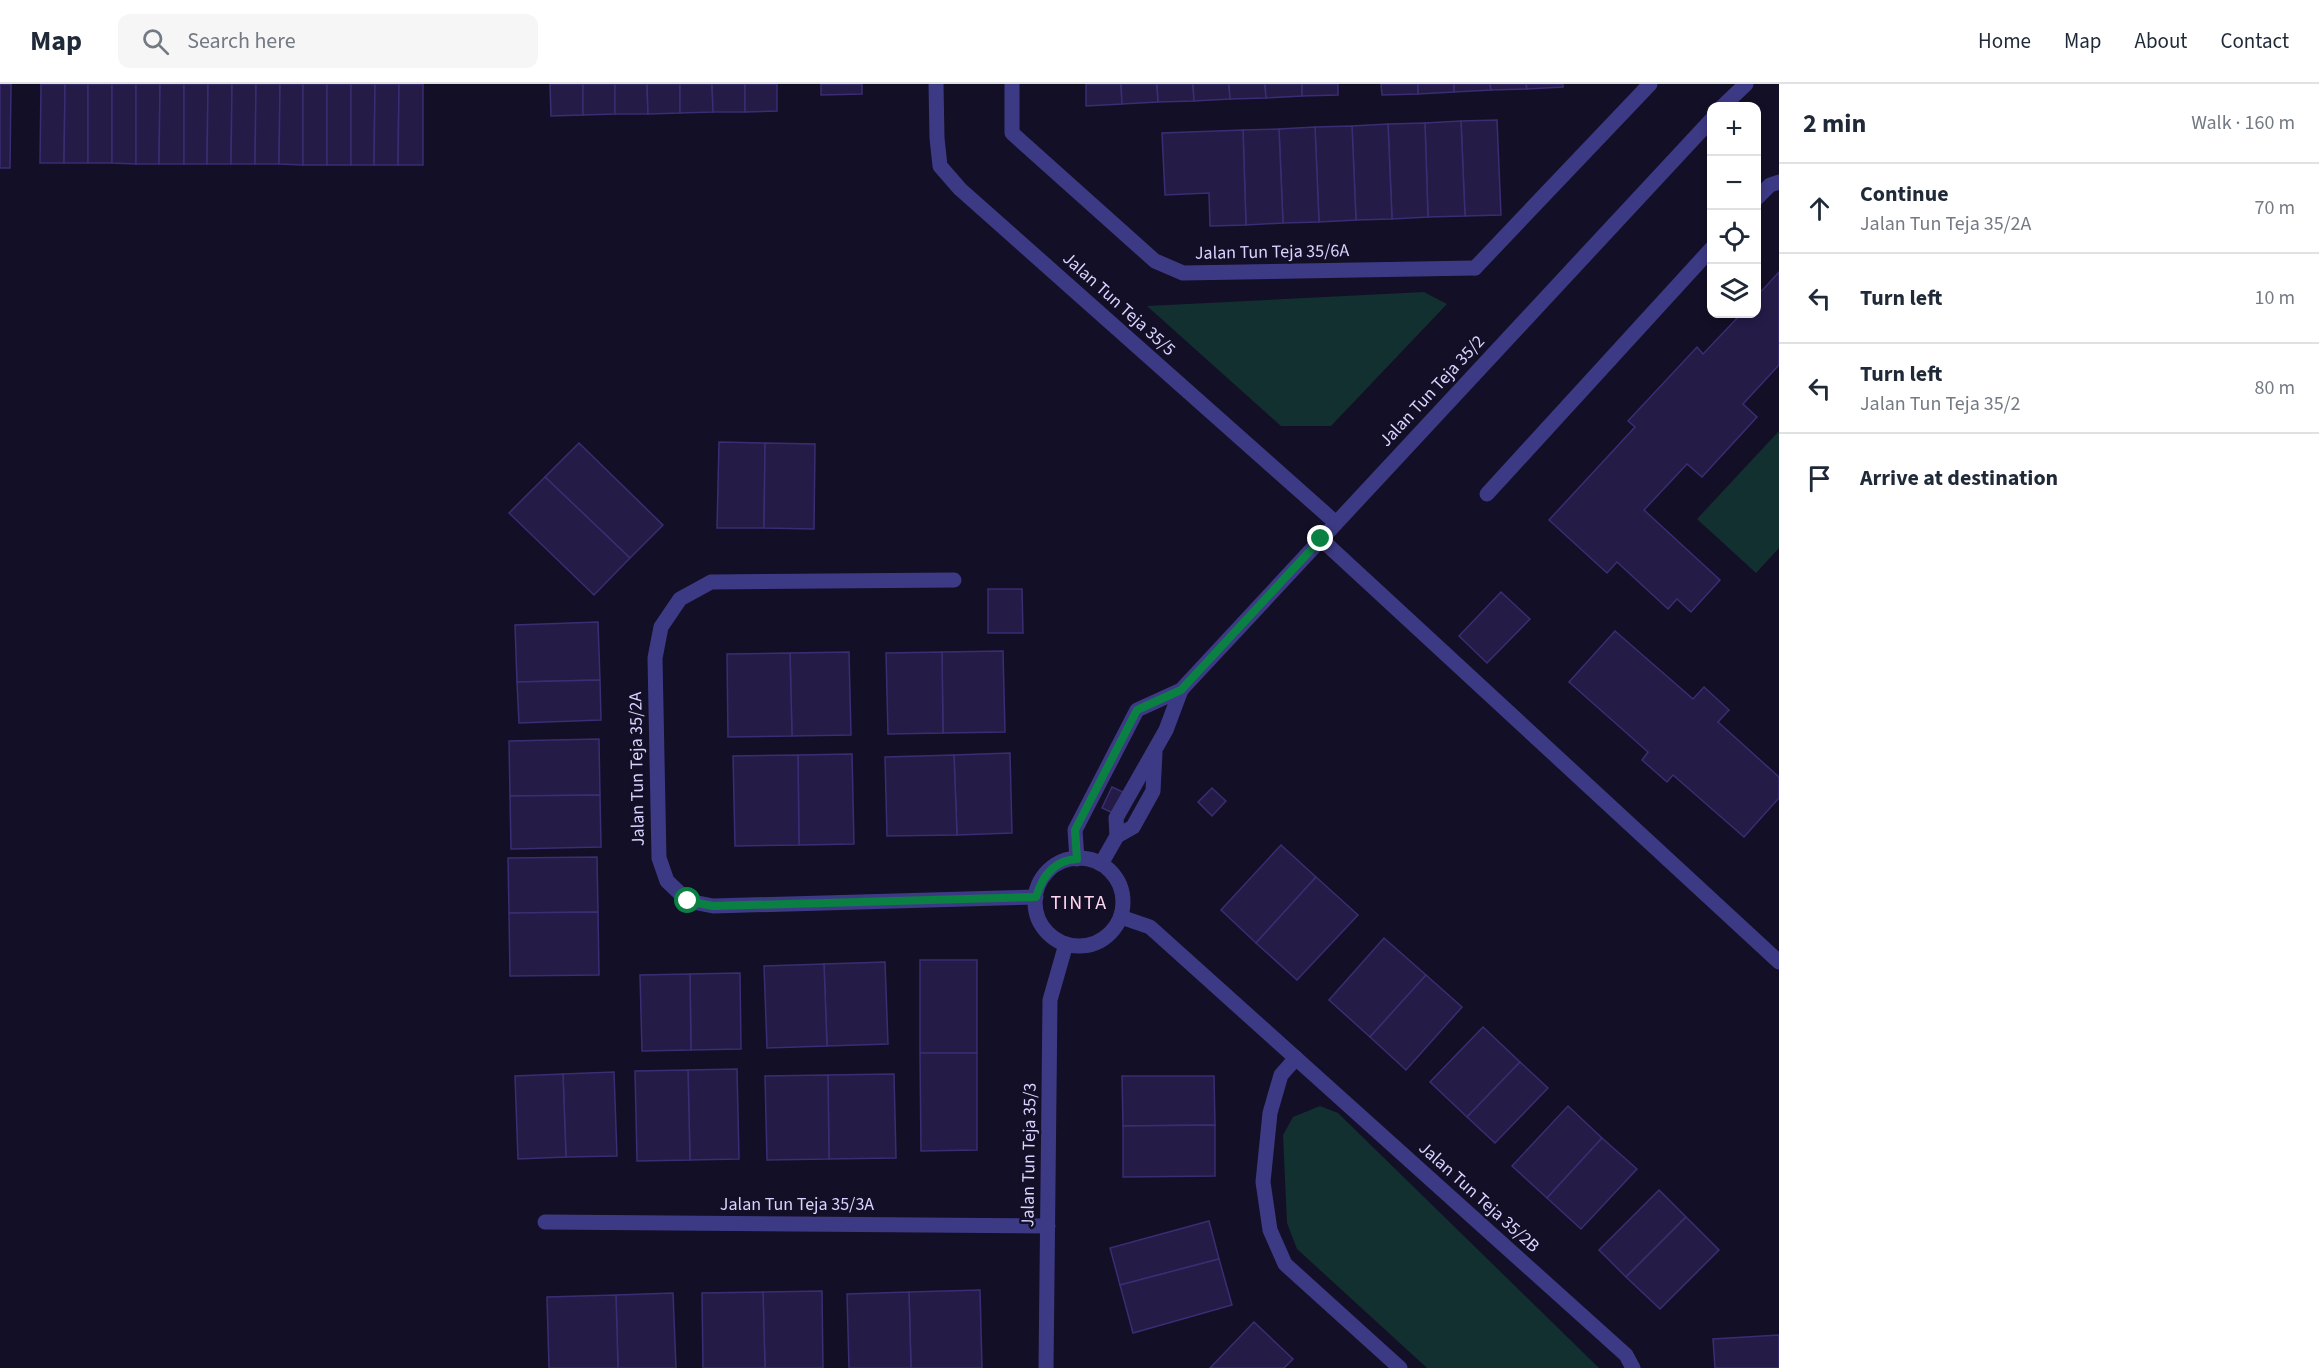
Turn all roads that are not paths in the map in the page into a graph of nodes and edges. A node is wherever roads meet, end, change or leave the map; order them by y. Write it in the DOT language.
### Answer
graph roads {
  1 [pos="936,84"];
  2 [pos="1012,84"];
  3 [pos="1650,84"];
  4 [pos="1746,84"];
  5 [pos="1727,102"];
  6 [pos="1707,124"];
  7 [pos="1779,182"];
  8 [pos="1761,194"];
  9 [pos="1707,253"];
  10 [pos="1487,494"];
  11 [pos="1336,523"];
  12 [pos="1321,539"];
  13 [pos="954,580"];
  14 [pos="1181,690"];
  15 [pos="1077,859"];
  16 [pos="1101,864"];
  17 [pos="1036,897"];
  18 [pos="1121,917"];
  19 [pos="1066,944"];
  20 [pos="1779,962"];
  21 [pos="1296,1058"];
  22 [pos="545,1222"];
  23 [pos="1048,1226"];
  24 [pos="1046,1368"];
  25 [pos="1400,1368"];
  26 [pos="1633,1368"];
  1 -- 11 [label="street, Jalan Tun Teja 35/5"];
  2 -- 3 [label="street, Jalan Tun Teja 35/6A"];
  4 -- 5 [label="street"];
  6 -- 11 [label="street, Jalan Tun Teja 35/2"];
  7 -- 8 [label="street"];
  9 -- 10 [label="street"];
  11 -- 12 [label="street, Jalan Tun Teja 35/2"];
  12 -- 14 [label="street, Jalan Tun Teja 35/2"];
  12 -- 20 [label="street"];
  13 -- 17 [label="street, Jalan Tun Teja 35/2A"];
  14 -- 15 [label="street, Jalan Tun Teja 35/2"];
  14 -- 16 [label="street, Jalan Tun Teja 35/2"];
  15 -- 16 [label="street"];
  15 -- 17 [label="street"];
  16 -- 18 [label="street"];
  17 -- 19 [label="street"];
  18 -- 19 [label="street"];
  18 -- 21 [label="street, Jalan Tun Teja 35/2B"];
  19 -- 23 [label="street, Jalan Tun Teja 35/3"];
  21 -- 25 [label="street"];
  21 -- 26 [label="street, Jalan Tun Teja 35/2B"];
  22 -- 23 [label="street, Jalan Tun Teja 35/3A"];
  23 -- 24 [label="street, Jalan Tun Teja 35/3"];
}
